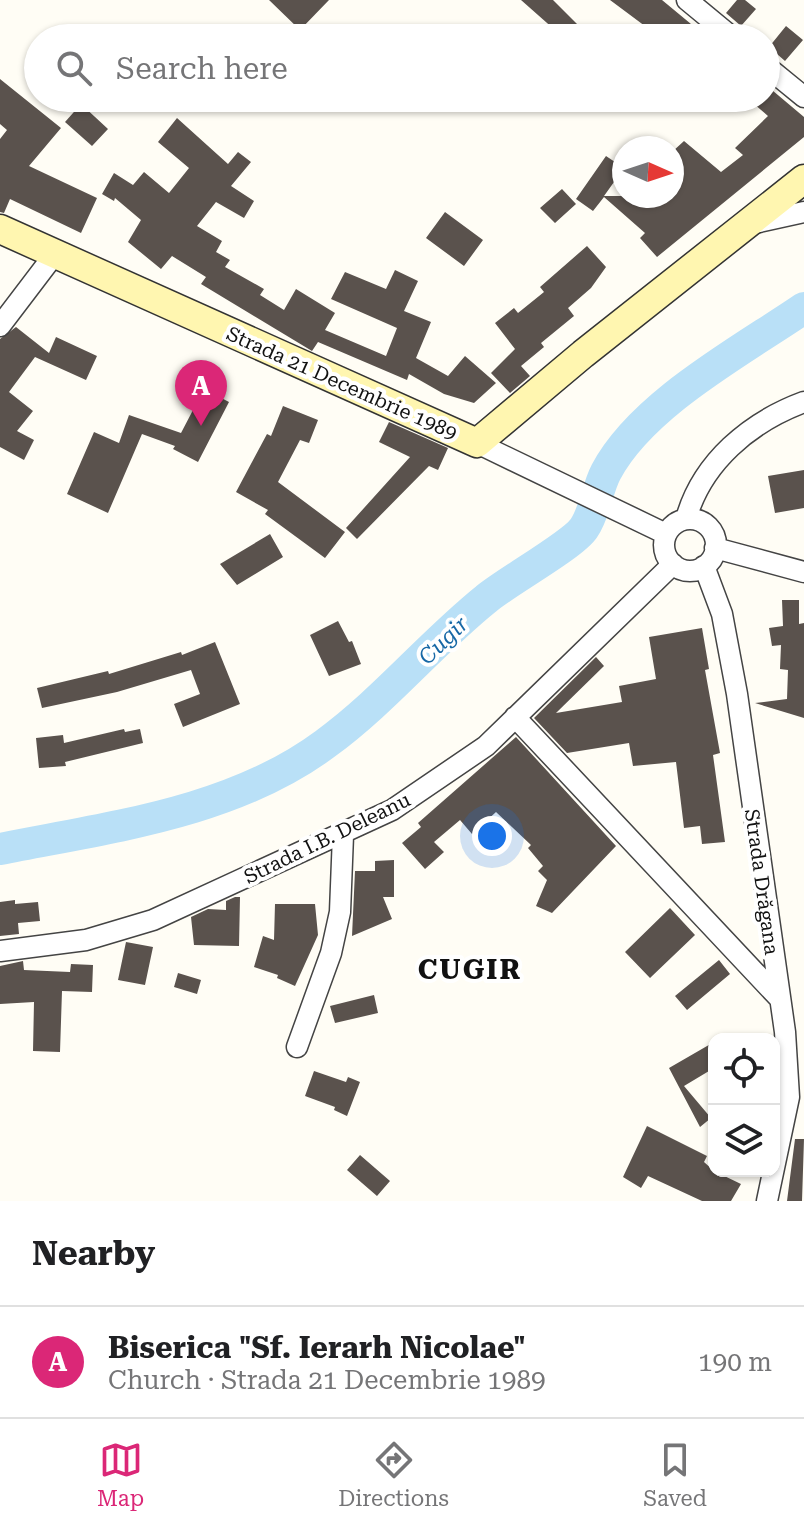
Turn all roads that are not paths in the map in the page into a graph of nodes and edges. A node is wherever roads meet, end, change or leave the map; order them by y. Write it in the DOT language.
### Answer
graph roads {
  1 [pos="687,0"];
  2 [pos="716,24"];
  3 [pos="780,77"];
  4 [pos="804,97"];
  5 [pos="804,179"];
  6 [pos="804,212"];
  7 [pos="750,224"];
  8 [pos="0,229"];
  9 [pos="54,255"];
  10 [pos="0,326"];
  11 [pos="804,402"];
  12 [pos="477,443"];
  13 [pos="686,519"];
  14 [pos="657,530"];
  15 [pos="710,557"];
  16 [pos="673,564"];
  17 [pos="804,572"];
  18 [pos="515,717"];
  19 [pos="343,835"];
  20 [pos="0,951"];
  21 [pos="779,998"];
  22 [pos="795,1031"];
  23 [pos="297,1047"];
  24 [pos="767,1201"];
  1 -- 2 [label="street"];
  3 -- 4 [label="street"];
  5 -- 7 [label="main road, Strada 21 Decembrie 1989"];
  6 -- 7 [label="street"];
  7 -- 12 [label="main road, Strada 21 Decembrie 1989"];
  8 -- 9 [label="main road, Strada 21 Decembrie 1989"];
  9 -- 10 [label="street"];
  9 -- 12 [label="main road, Strada 21 Decembrie 1989"];
  11 -- 13 [label="street"];
  12 -- 14 [label="street"];
  13 -- 14 [label="street"];
  13 -- 15 [label="street"];
  14 -- 16 [label="street"];
  15 -- 16 [label="street"];
  15 -- 17 [label="street"];
  15 -- 21 [label="street, Strada Drăgana"];
  16 -- 18 [label="street, Strada I.B. Deleanu"];
  18 -- 19 [label="street, Strada I.B. Deleanu"];
  18 -- 21 [label="street"];
  19 -- 20 [label="street, Strada I.B. Deleanu"];
  19 -- 23 [label="street"];
  21 -- 22 [label="street, Strada Drăgana"];
  22 -- 24 [label="street, Strada Drăgana"];
}
